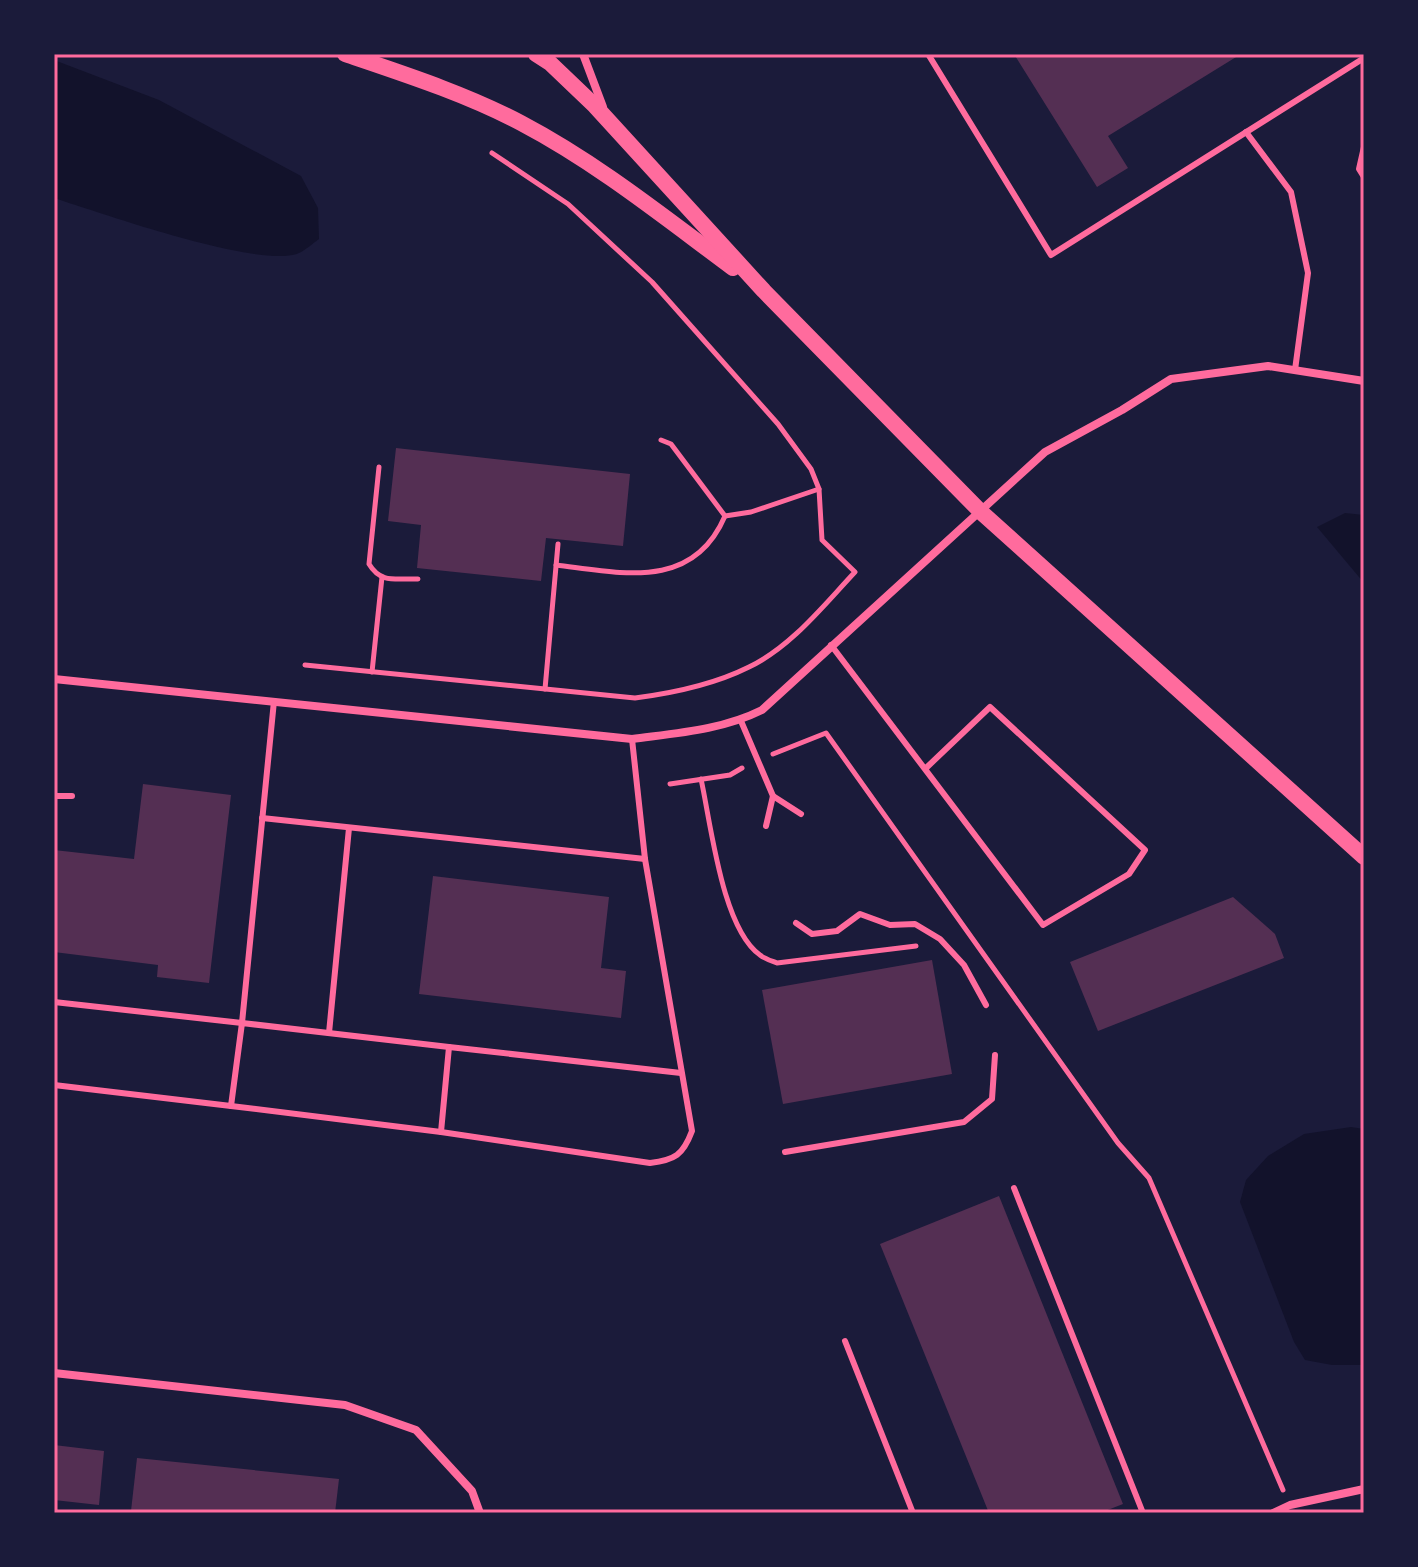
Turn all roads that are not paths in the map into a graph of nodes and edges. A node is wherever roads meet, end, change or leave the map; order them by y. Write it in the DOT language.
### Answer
graph roads {
  1 [pos="345,54"];
  2 [pos="536,54"];
  3 [pos="583,54"];
  4 [pos="928,54"];
  5 [pos="1364,58"];
  6 [pos="607,119"];
  7 [pos="1246,132"];
  8 [pos="1364,147"];
  9 [pos="1364,177"];
  10 [pos="764,291"];
  11 [pos="1295,370"];
  12 [pos="1364,381"];
  13 [pos="981,512"];
  14 [pos="831,645"];
  15 [pos="54,679"];
  16 [pos="274,701"];
  17 [pos="741,721"];
  18 [pos="632,739"];
  19 [pos="925,769"];
  20 [pos="54,796"];
  21 [pos="72,796"];
  22 [pos="773,796"];
  23 [pos="801,814"];
  24 [pos="262,818"];
  25 [pos="766,826"];
  26 [pos="349,828"];
  27 [pos="1364,857"];
  28 [pos="645,859"];
  29 [pos="796,923"];
  30 [pos="54,1002"];
  31 [pos="986,1005"];
  32 [pos="242,1023"];
  33 [pos="329,1033"];
  34 [pos="449,1047"];
  35 [pos="995,1055"];
  36 [pos="681,1073"];
  37 [pos="54,1085"];
  38 [pos="231,1106"];
  39 [pos="441,1132"];
  40 [pos="785,1152"];
  41 [pos="1014,1188"];
  42 [pos="845,1341"];
  43 [pos="54,1373"];
  44 [pos="1364,1489"];
  45 [pos="480,1513"];
  46 [pos="913,1513"];
  47 [pos="1143,1513"];
  48 [pos="1273,1513"];
  1 -- 10 [label="main road"];
  2 -- 6 [label="main road"];
  3 -- 6 [label="street"];
  4 -- 7 [label="lane"];
  5 -- 7 [label="lane"];
  6 -- 10 [label="main road"];
  7 -- 11 [label="lane"];
  8 -- 9 [label="lane"];
  10 -- 13 [label="main road"];
  11 -- 12 [label="street"];
  11 -- 13 [label="street"];
  13 -- 14 [label="street"];
  13 -- 27 [label="main road"];
  14 -- 17 [label="street"];
  14 -- 19 [label="lane"];
  15 -- 16 [label="street"];
  16 -- 18 [label="street"];
  16 -- 24 [label="lane"];
  17 -- 18 [label="street"];
  17 -- 22 [label="lane"];
  18 -- 28 [label="lane"];
  19 -- 19 [label="lane"];
  20 -- 21 [label="lane"];
  22 -- 23 [label="lane"];
  22 -- 25 [label="lane"];
  24 -- 26 [label="lane"];
  24 -- 32 [label="lane"];
  26 -- 28 [label="lane"];
  26 -- 33 [label="lane"];
  28 -- 36 [label="lane"];
  29 -- 31 [label="lane"];
  30 -- 32 [label="lane"];
  32 -- 33 [label="lane"];
  32 -- 38 [label="lane"];
  33 -- 34 [label="lane"];
  34 -- 36 [label="lane"];
  34 -- 39 [label="lane"];
  35 -- 40 [label="lane"];
  36 -- 39 [label="lane"];
  37 -- 38 [label="lane"];
  38 -- 39 [label="lane"];
  41 -- 47 [label="lane"];
  42 -- 46 [label="lane"];
  43 -- 45 [label="street"];
  44 -- 48 [label="street"];
}
